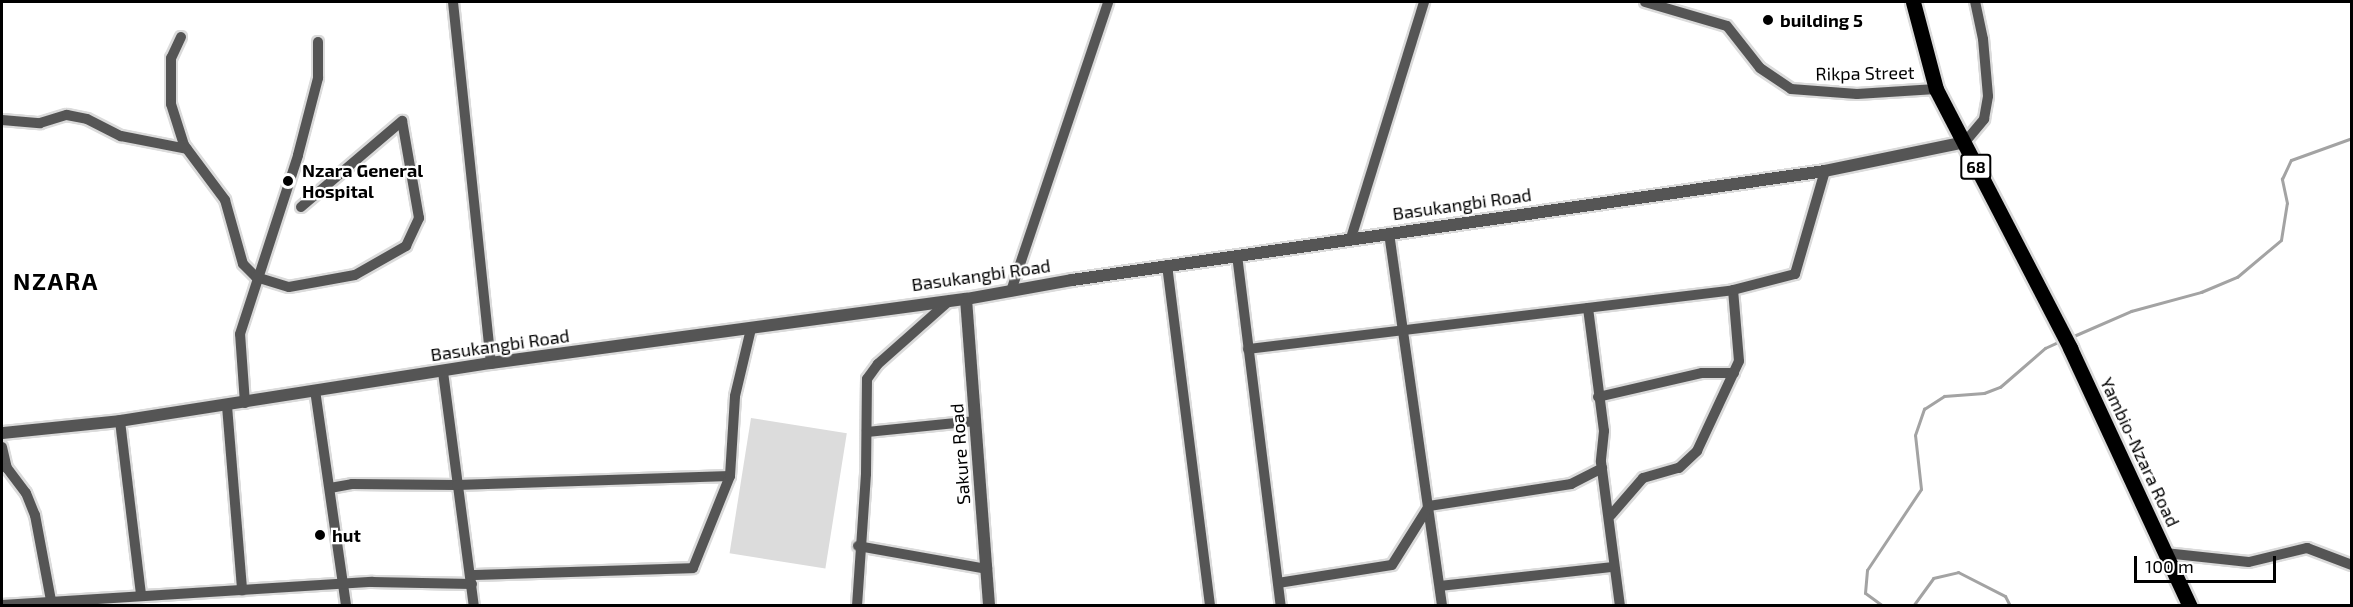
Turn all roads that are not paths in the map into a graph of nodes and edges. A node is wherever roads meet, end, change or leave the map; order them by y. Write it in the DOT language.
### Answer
graph roads {
  1 [pos="453,2"];
  2 [pos="1108,2"];
  3 [pos="1424,2"];
  4 [pos="1645,2"];
  5 [pos="1913,2"];
  6 [pos="1975,2"];
  7 [pos="182,37"];
  8 [pos="318,42"];
  9 [pos="1936,89"];
  10 [pos="2,120"];
  11 [pos="1965,142"];
  12 [pos="187,149"];
  13 [pos="1825,171"];
  14 [pos="301,207"];
  15 [pos="1389,233"];
  16 [pos="1352,238"];
  17 [pos="1237,255"];
  18 [pos="1167,266"];
  19 [pos="256,277"];
  20 [pos="1733,290"];
  21 [pos="1011,291"];
  22 [pos="966,299"];
  23 [pos="950,300"];
  24 [pos="1588,308"];
  25 [pos="751,329"];
  26 [pos="1404,331"];
  27 [pos="1248,349"];
  28 [pos="491,363"];
  29 [pos="443,372"];
  30 [pos="1734,373"];
  31 [pos="315,390"];
  32 [pos="1598,397"];
  33 [pos="245,403"];
  34 [pos="227,406"];
  35 [pos="120,421"];
  36 [pos="975,421"];
  37 [pos="867,432"];
  38 [pos="2,433"];
  39 [pos="2,447"];
  40 [pos="1602,468"];
  41 [pos="730,476"];
  42 [pos="457,485"];
  43 [pos="330,488"];
  44 [pos="1429,506"];
  45 [pos="1611,515"];
  46 [pos="858,546"];
  47 [pos="2166,553"];
  48 [pos="2352,565"];
  49 [pos="1613,567"];
  50 [pos="987,569"];
  51 [pos="472,579"];
  52 [pos="1278,583"];
  53 [pos="344,584"];
  54 [pos="1440,586"];
  55 [pos="242,590"];
  56 [pos="141,595"];
  57 [pos="52,604"];
  58 [pos="2,605"];
  59 [pos="346,606"];
  60 [pos="474,606"];
  61 [pos="857,606"];
  62 [pos="989,606"];
  63 [pos="1210,606"];
  64 [pos="1281,606"];
  65 [pos="1442,606"];
  66 [pos="1620,606"];
  67 [pos="2190,606"];
  1 -- 28 [label="street"];
  2 -- 21 [label="street"];
  3 -- 16 [label="street"];
  4 -- 9 [label="street, Rikpa Street"];
  5 -- 9 [label="main road, 68"];
  6 -- 11 [label="street"];
  7 -- 12 [label="street"];
  8 -- 19 [label="street"];
  9 -- 11 [label="main road, 68"];
  10 -- 12 [label="street"];
  11 -- 13 [label="street, Basukangbi Road"];
  11 -- 47 [label="main road, Yambio-Nzara Road / 68"];
  12 -- 19 [label="street"];
  13 -- 15 [label="street, Basukangbi Road"];
  13 -- 20 [label="street"];
  14 -- 19 [label="street"];
  15 -- 16 [label="street, Basukangbi Road"];
  15 -- 26 [label="street"];
  16 -- 17 [label="street, Basukangbi Road"];
  17 -- 18 [label="street, Basukangbi Road"];
  17 -- 27 [label="street"];
  18 -- 21 [label="street, Basukangbi Road"];
  18 -- 63 [label="street"];
  19 -- 33 [label="street"];
  20 -- 24 [label="street"];
  20 -- 30 [label="street"];
  21 -- 22 [label="street, Basukangbi Road"];
  22 -- 23 [label="street, Basukangbi Road"];
  22 -- 36 [label="street, Sakure Road"];
  23 -- 25 [label="street, Basukangbi Road"];
  23 -- 37 [label="street"];
  24 -- 26 [label="street"];
  24 -- 32 [label="street"];
  25 -- 28 [label="street, Basukangbi Road"];
  25 -- 41 [label="street"];
  26 -- 27 [label="street"];
  26 -- 44 [label="street"];
  27 -- 52 [label="street"];
  28 -- 29 [label="street, Basukangbi Road"];
  29 -- 31 [label="street, Basukangbi Road"];
  29 -- 42 [label="street"];
  30 -- 32 [label="street"];
  30 -- 45 [label="street"];
  31 -- 33 [label="street, Basukangbi Road"];
  31 -- 43 [label="street"];
  32 -- 40 [label="street"];
  33 -- 34 [label="street, Basukangbi Road"];
  34 -- 35 [label="street, Basukangbi Road"];
  34 -- 55 [label="street"];
  35 -- 38 [label="street, Basukangbi Road"];
  35 -- 56 [label="street"];
  36 -- 37 [label="street"];
  36 -- 50 [label="street, Sakure Road"];
  37 -- 46 [label="street"];
  39 -- 57 [label="street"];
  40 -- 44 [label="street"];
  40 -- 45 [label="street"];
  41 -- 42 [label="street"];
  41 -- 51 [label="street"];
  42 -- 43 [label="street"];
  42 -- 51 [label="street"];
  43 -- 53 [label="street"];
  44 -- 52 [label="street"];
  44 -- 54 [label="street"];
  45 -- 49 [label="street"];
  46 -- 50 [label="street"];
  46 -- 61 [label="street"];
  47 -- 48 [label="street"];
  47 -- 67 [label="main road, Yambio-Nzara Road"];
  49 -- 54 [label="street"];
  49 -- 66 [label="street"];
  50 -- 62 [label="street, Sakure Road"];
  51 -- 53 [label="street"];
  51 -- 60 [label="street"];
  52 -- 64 [label="street"];
  53 -- 55 [label="street"];
  53 -- 59 [label="street"];
  54 -- 65 [label="street"];
  55 -- 56 [label="street"];
  56 -- 57 [label="street"];
  57 -- 58 [label="street"];
}
